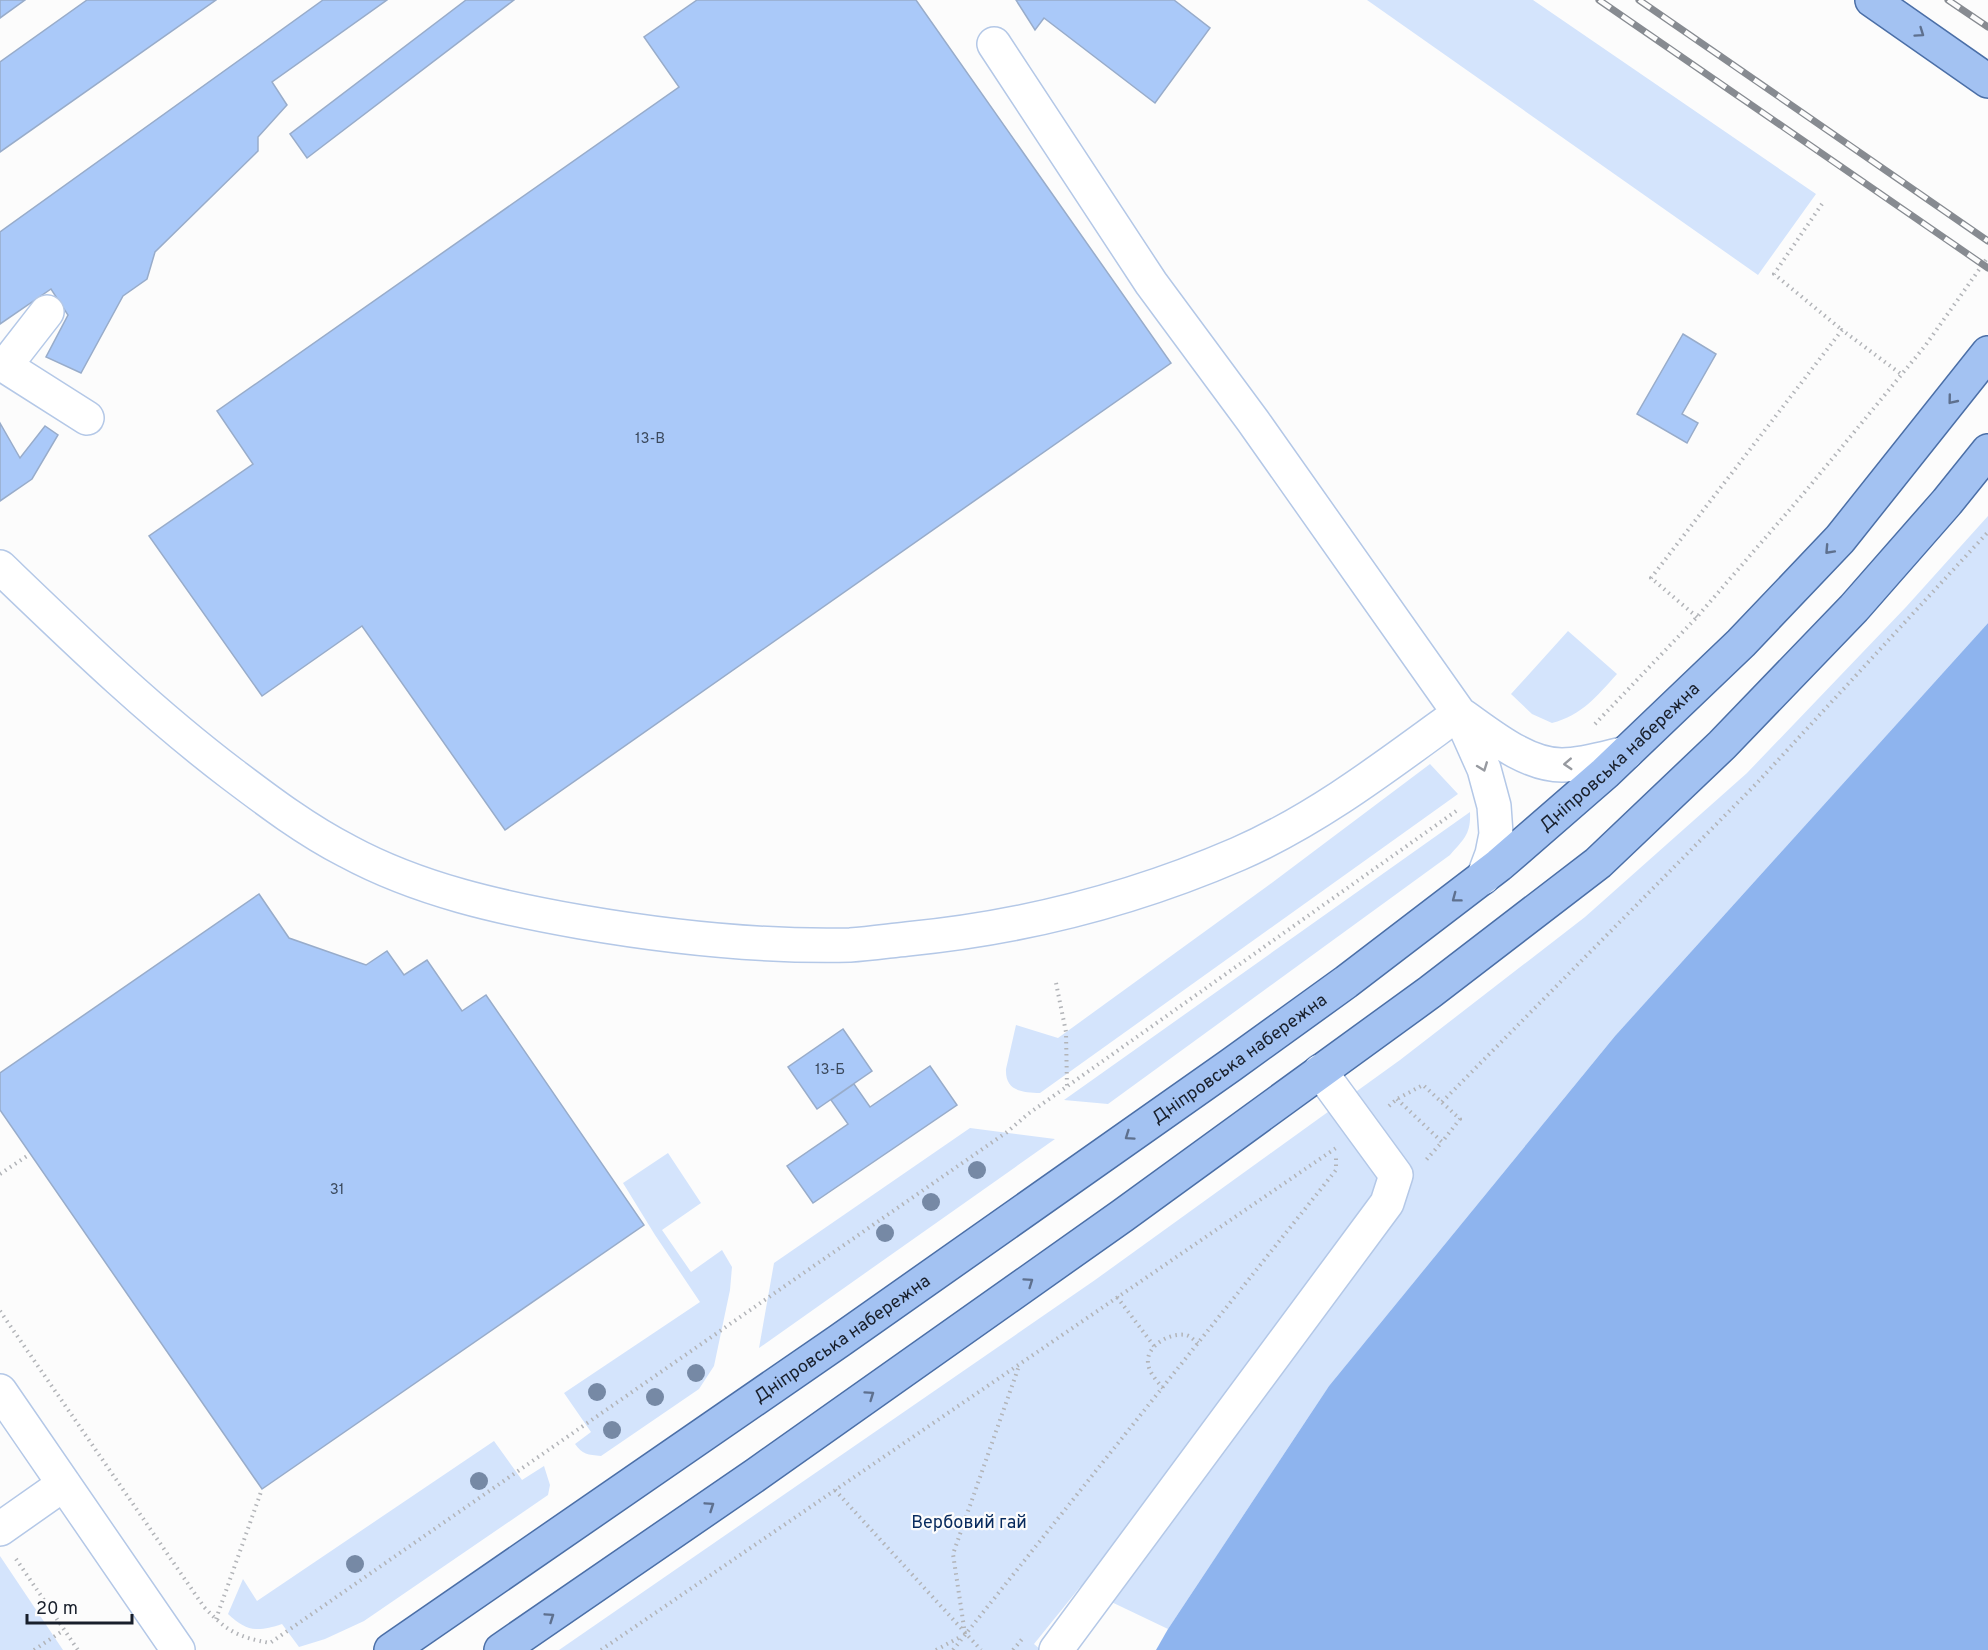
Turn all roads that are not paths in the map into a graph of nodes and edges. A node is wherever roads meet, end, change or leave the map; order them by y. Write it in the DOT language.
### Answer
graph roads {
  1 [pos="1872,0"];
  2 [pos="994,44"];
  3 [pos="1988,81"];
  4 [pos="47,312"];
  5 [pos="1988,353"];
  6 [pos="87,418"];
  7 [pos="1988,451"];
  8 [pos="0,567"];
  9 [pos="1459,713"];
  10 [pos="1626,753"];
  11 [pos="1483,878"];
  12 [pos="1320,1071"];
  13 [pos="0,1391"];
  14 [pos="64,1484"];
  15 [pos="6,1541"];
  16 [pos="178,1650"];
  17 [pos="391,1650"];
  18 [pos="501,1650"];
  19 [pos="1056,1650"];
  1 -- 3 [label="main road, one-way"];
  2 -- 9 [label="street"];
  4 -- 6 [label="street"];
  5 -- 10 [label="main road, Дніпровська набережна, one-way"];
  7 -- 12 [label="main road"];
  8 -- 9 [label="street"];
  10 -- 9 [label="street, one-way"];
  9 -- 11 [label="street, one-way"];
  10 -- 11 [label="main road, Дніпровська набережна"];
  11 -- 17 [label="main road, Дніпровська набережна, one-way"];
  18 -- 12 [label="main road, one-way"];
  12 -- 19 [label="street"];
  13 -- 14 [label="street"];
  14 -- 15 [label="street"];
  14 -- 16 [label="street"];
}
